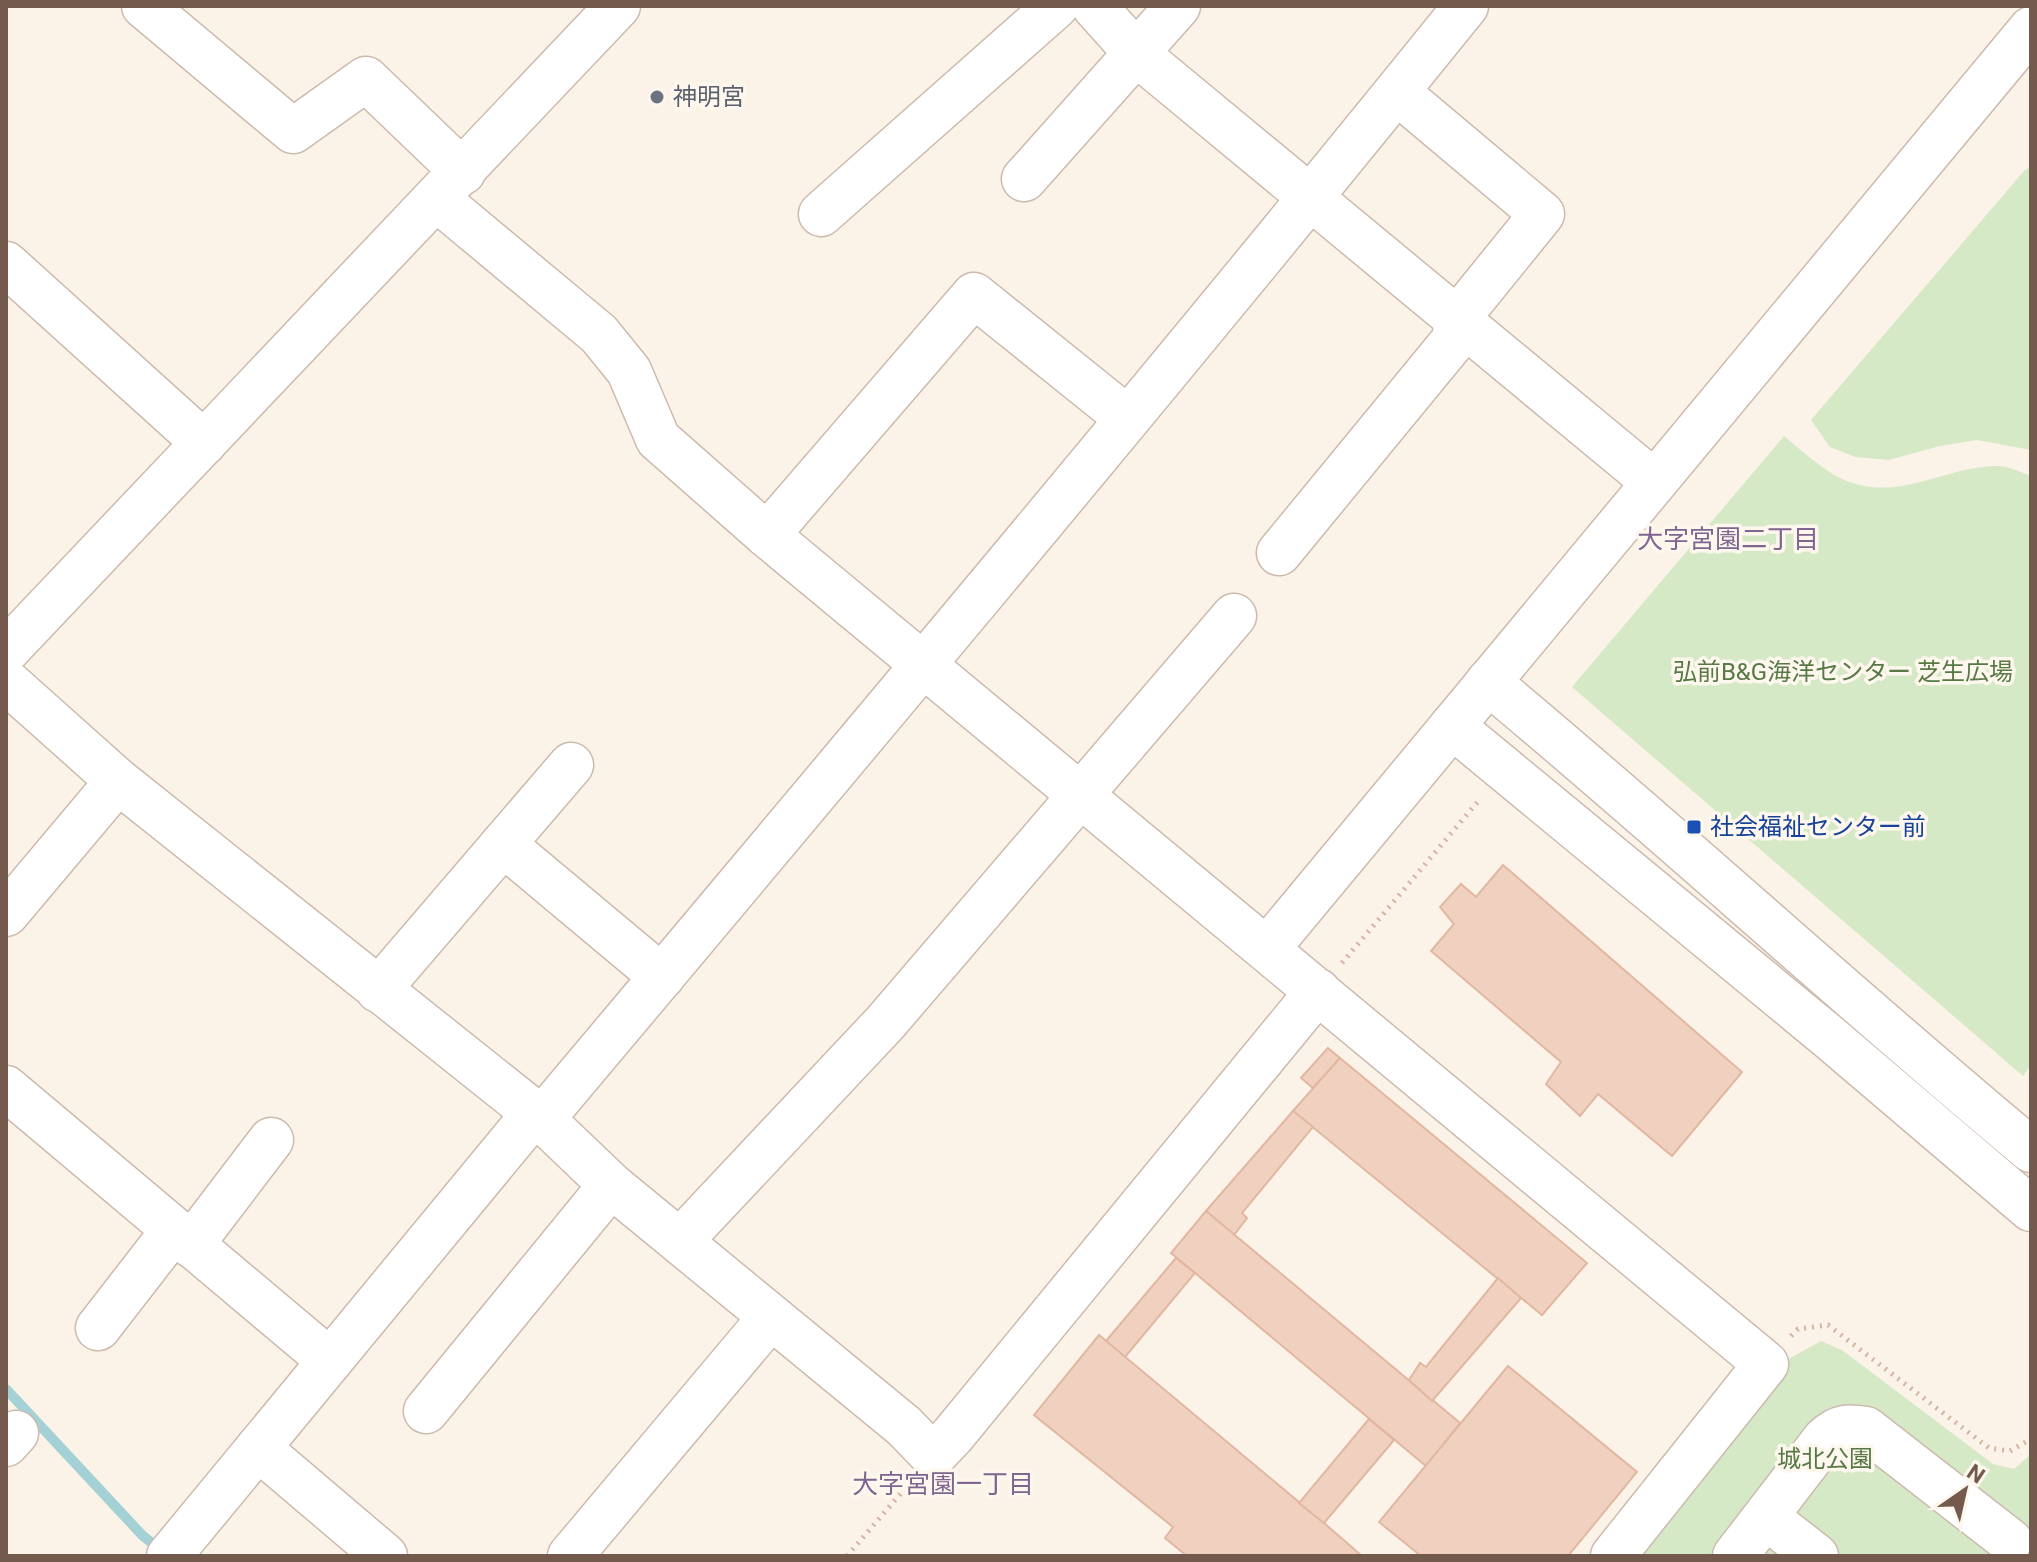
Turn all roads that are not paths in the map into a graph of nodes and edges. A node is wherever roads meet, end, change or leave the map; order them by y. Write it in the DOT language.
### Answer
graph roads {
  1 [pos="144,6"];
  2 [pos="618,6"];
  3 [pos="1056,6"];
  4 [pos="1094,6"];
  5 [pos="1178,6"];
  6 [pos="1466,6"];
  7 [pos="2012,6"];
  8 [pos="2031,21"];
  9 [pos="2031,29"];
  10 [pos="1137,54"];
  11 [pos="1397,92"];
  12 [pos="1024,179"];
  13 [pos="450,185"];
  14 [pos="1311,198"];
  15 [pos="821,214"];
  16 [pos="6,264"];
  17 [pos="1457,319"];
  18 [pos="1127,418"];
  19 [pos="204,443"];
  20 [pos="1654,482"];
  21 [pos="767,535"];
  22 [pos="1279,553"];
  23 [pos="1234,616"];
  24 [pos="6,651"];
  25 [pos="922,664"];
  26 [pos="6,681"];
  27 [pos="1488,682"];
  28 [pos="1452,726"];
  29 [pos="571,765"];
  30 [pos="118,781"];
  31 [pos="1081,795"];
  32 [pos="503,844"];
  33 [pos="6,914"];
  34 [pos="1267,949"];
  35 [pos="662,977"];
  36 [pos="378,990"];
  37 [pos="1318,991"];
  38 [pos="6,1088"];
  39 [pos="542,1119"];
  40 [pos="271,1140"];
  41 [pos="2031,1150"];
  42 [pos="611,1185"];
  43 [pos="2031,1209"];
  44 [pos="183,1237"];
  45 [pos="680,1241"];
  46 [pos="770,1318"];
  47 [pos="98,1328"];
  48 [pos="330,1361"];
  49 [pos="426,1411"];
  50 [pos="258,1448"];
  51 [pos="1766,1517"];
  52 [pos="2013,1537"];
  53 [pos="172,1552"];
  54 [pos="385,1556"];
  55 [pos="570,1556"];
  56 [pos="1613,1556"];
  57 [pos="1735,1556"];
  58 [pos="1816,1556"];
  1 -- 13 [label="street"];
  2 -- 13 [label="street"];
  3 -- 15 [label="street"];
  4 -- 10 [label="street"];
  5 -- 10 [label="street"];
  6 -- 11 [label="street"];
  7 -- 8 [label="street"];
  9 -- 20 [label="street"];
  10 -- 12 [label="street"];
  10 -- 14 [label="street"];
  11 -- 14 [label="street"];
  11 -- 17 [label="street"];
  13 -- 19 [label="street"];
  13 -- 21 [label="street"];
  14 -- 17 [label="street"];
  14 -- 18 [label="street"];
  16 -- 19 [label="street"];
  17 -- 20 [label="street"];
  17 -- 22 [label="street"];
  18 -- 21 [label="street"];
  18 -- 25 [label="street"];
  19 -- 24 [label="street"];
  20 -- 27 [label="street"];
  21 -- 25 [label="street"];
  23 -- 31 [label="street"];
  25 -- 31 [label="street"];
  25 -- 35 [label="street"];
  26 -- 30 [label="street"];
  27 -- 28 [label="street"];
  27 -- 41 [label="street"];
  28 -- 34 [label="street"];
  28 -- 43 [label="street"];
  29 -- 32 [label="street"];
  30 -- 33 [label="street"];
  30 -- 36 [label="street"];
  31 -- 34 [label="street"];
  31 -- 45 [label="street"];
  32 -- 35 [label="street"];
  32 -- 36 [label="street"];
  34 -- 37 [label="street"];
  35 -- 39 [label="street"];
  36 -- 39 [label="street"];
  37 -- 46 [label="street"];
  37 -- 56 [label="street"];
  38 -- 44 [label="street"];
  39 -- 42 [label="street"];
  39 -- 48 [label="street"];
  40 -- 44 [label="street"];
  42 -- 45 [label="street"];
  42 -- 49 [label="street"];
  44 -- 47 [label="street"];
  44 -- 48 [label="street"];
  45 -- 46 [label="street"];
  46 -- 55 [label="street"];
  48 -- 50 [label="street"];
  50 -- 53 [label="street"];
  50 -- 54 [label="street"];
  51 -- 52 [label="street"];
  51 -- 57 [label="street"];
  51 -- 58 [label="street"];
}
